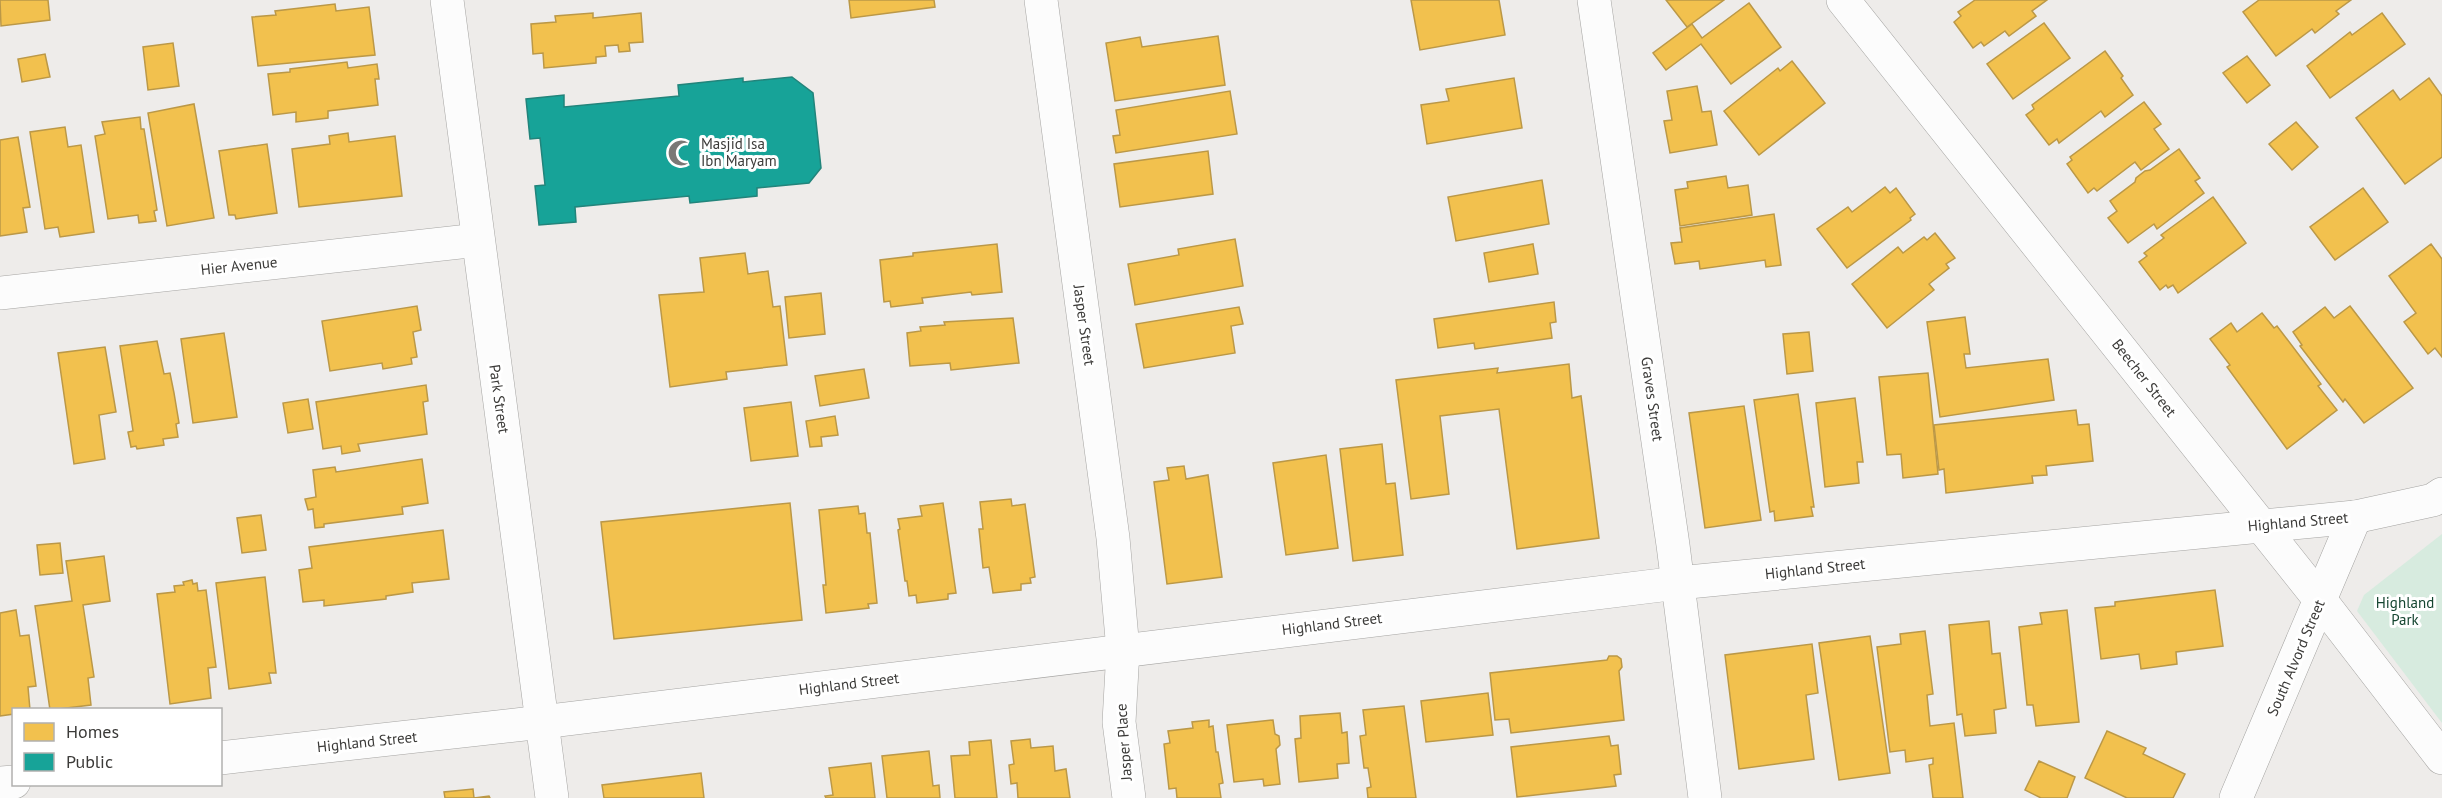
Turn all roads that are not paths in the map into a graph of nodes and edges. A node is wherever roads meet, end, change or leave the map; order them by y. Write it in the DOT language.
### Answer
graph roads {
  1 [pos="447,0"];
  2 [pos="1041,0"];
  3 [pos="1594,0"];
  4 [pos="1844,0"];
  5 [pos="478,240"];
  6 [pos="0,293"];
  7 [pos="2442,494"];
  8 [pos="2355,517"];
  9 [pos="2260,525"];
  10 [pos="1678,582"];
  11 [pos="2320,601"];
  12 [pos="1123,650"];
  13 [pos="542,722"];
  14 [pos="222,758"];
  15 [pos="2442,758"];
  16 [pos="552,798"];
  17 [pos="1129,798"];
  18 [pos="1705,798"];
  19 [pos="2236,798"];
  1 -- 5 [label="street, Park Street"];
  2 -- 12 [label="street, Jasper Street"];
  3 -- 10 [label="street, Graves Street"];
  4 -- 9 [label="street, Beecher Street"];
  5 -- 6 [label="street, Hier Avenue"];
  5 -- 13 [label="street, Park Street"];
  7 -- 8 [label="street, Highland Street"];
  8 -- 9 [label="street, Highland Street"];
  8 -- 11 [label="street, South Alvord Street"];
  9 -- 10 [label="street, Highland Street"];
  9 -- 11 [label="street, Beecher Street"];
  10 -- 12 [label="street, Highland Street"];
  10 -- 18 [label="street, Graves Street"];
  11 -- 15 [label="street, Beecher Street"];
  11 -- 19 [label="street, South Alvord Street"];
  12 -- 13 [label="street, Highland Street"];
  12 -- 17 [label="street, Jasper Place"];
  13 -- 14 [label="street, Highland Street"];
  13 -- 16 [label="street, Park Street"];
}
